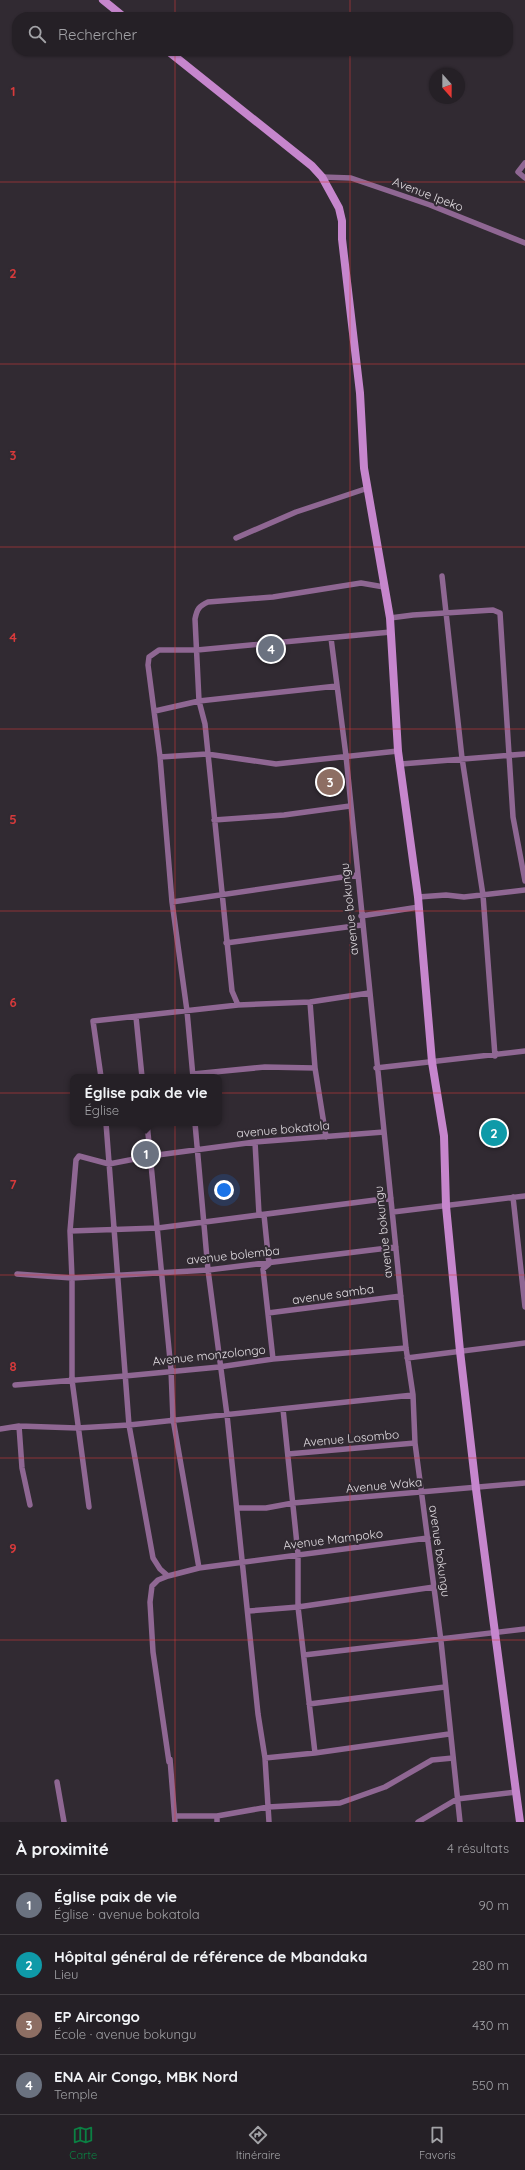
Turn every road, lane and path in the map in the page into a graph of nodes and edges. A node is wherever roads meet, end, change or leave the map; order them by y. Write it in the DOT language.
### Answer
graph roads {
  1 [pos="103,0"];
  2 [pos="118,12"];
  3 [pos="174,56"];
  4 [pos="525,163"];
  5 [pos="322,177"];
  6 [pos="525,178"];
  7 [pos="525,243"];
  8 [pos="368,488"];
  9 [pos="236,538"];
  10 [pos="442,576"];
  11 [pos="384,587"];
  12 [pos="447,613"];
  13 [pos="390,618"];
  14 [pos="391,632"];
  15 [pos="332,638"];
  16 [pos="197,650"];
  17 [pos="337,686"];
  18 [pos="199,701"];
  19 [pos="155,711"];
  20 [pos="398,751"];
  21 [pos="207,754"];
  22 [pos="525,754"];
  23 [pos="510,755"];
  24 [pos="346,756"];
  25 [pos="160,757"];
  26 [pos="462,758"];
  27 [pos="401,764"];
  28 [pos="350,806"];
  29 [pos="214,820"];
  30 [pos="357,875"];
  31 [pos="525,881"];
  32 [pos="525,890"];
  33 [pos="222,894"];
  34 [pos="483,895"];
  35 [pos="418,897"];
  36 [pos="172,902"];
  37 [pos="418,907"];
  38 [pos="361,916"];
  39 [pos="362,925"];
  40 [pos="226,943"];
  41 [pos="369,993"];
  42 [pos="310,1002"];
  43 [pos="238,1005"];
  44 [pos="187,1011"];
  45 [pos="136,1018"];
  46 [pos="525,1051"];
  47 [pos="495,1056"];
  48 [pos="432,1062"];
  49 [pos="315,1068"];
  50 [pos="376,1068"];
  51 [pos="101,1074"];
  52 [pos="142,1074"];
  53 [pos="193,1074"];
  54 [pos="209,1074"];
  55 [pos="106,1126"];
  56 [pos="146,1126"];
  57 [pos="195,1126"];
  58 [pos="384,1132"];
  59 [pos="326,1137"];
  60 [pos="255,1142"];
  61 [pos="196,1150"];
  62 [pos="150,1156"];
  63 [pos="109,1164"];
  64 [pos="525,1196"];
  65 [pos="513,1197"];
  66 [pos="391,1198"];
  67 [pos="446,1206"];
  68 [pos="393,1212"];
  69 [pos="261,1214"];
  70 [pos="204,1222"];
  71 [pos="158,1228"];
  72 [pos="70,1231"];
  73 [pos="115,1231"];
  74 [pos="396,1247"];
  75 [pos="269,1264"];
  76 [pos="208,1270"];
  77 [pos="163,1272"];
  78 [pos="17,1274"];
  79 [pos="118,1276"];
  80 [pos="72,1278"];
  81 [pos="401,1296"];
  82 [pos="525,1307"];
  83 [pos="268,1313"];
  84 [pos="525,1344"];
  85 [pos="406,1348"];
  86 [pos="460,1351"];
  87 [pos="407,1358"];
  88 [pos="273,1359"];
  89 [pos="220,1367"];
  90 [pos="171,1370"];
  91 [pos="125,1376"];
  92 [pos="72,1380"];
  93 [pos="15,1385"];
  94 [pos="413,1395"];
  95 [pos="284,1409"];
  96 [pos="227,1415"];
  97 [pos="173,1419"];
  98 [pos="19,1426"];
  99 [pos="129,1426"];
  100 [pos="77,1428"];
  101 [pos="0,1429"];
  102 [pos="415,1443"];
  103 [pos="288,1454"];
  104 [pos="525,1483"];
  105 [pos="476,1489"];
  106 [pos="421,1493"];
  107 [pos="293,1503"];
  108 [pos="30,1504"];
  109 [pos="89,1507"];
  110 [pos="237,1508"];
  111 [pos="428,1538"];
  112 [pos="298,1554"];
  113 [pos="242,1563"];
  114 [pos="199,1568"];
  115 [pos="168,1576"];
  116 [pos="434,1588"];
  117 [pos="298,1607"];
  118 [pos="248,1611"];
  119 [pos="525,1630"];
  120 [pos="496,1632"];
  121 [pos="441,1641"];
  122 [pos="304,1655"];
  123 [pos="445,1687"];
  124 [pos="309,1704"];
  125 [pos="449,1734"];
  126 [pos="170,1752"];
  127 [pos="315,1753"];
  128 [pos="265,1758"];
  129 [pos="453,1758"];
  130 [pos="169,1762"];
  131 [pos="57,1782"];
  132 [pos="516,1792"];
  133 [pos="456,1800"];
  134 [pos="268,1807"];
  135 [pos="175,1819"];
  136 [pos="217,1819"];
  137 [pos="64,1822"];
  138 [pos="269,1822"];
  139 [pos="418,1822"];
  140 [pos="460,1822"];
  141 [pos="520,1822"];
  1 -- 2 [label="street"];
  3 -- 5 [label="street"];
  4 -- 6 [label="street"];
  5 -- 7 [label="street, Avenue Ipeko"];
  5 -- 8 [label="street"];
  8 -- 9 [label="street"];
  8 -- 11 [label="street"];
  10 -- 12 [label="street"];
  11 -- 13 [label="street"];
  11 -- 16 [label="street"];
  12 -- 13 [label="street"];
  12 -- 23 [label="street"];
  12 -- 26 [label="street"];
  13 -- 14 [label="street"];
  14 -- 15 [label="street"];
  14 -- 20 [label="street"];
  15 -- 16 [label="street"];
  15 -- 17 [label="street, avenue bokungu"];
  16 -- 18 [label="street"];
  16 -- 19 [label="street"];
  17 -- 18 [label="street"];
  17 -- 24 [label="street, avenue bokungu"];
  18 -- 19 [label="street"];
  18 -- 21 [label="street"];
  19 -- 25 [label="street"];
  20 -- 24 [label="street"];
  20 -- 27 [label="street"];
  21 -- 24 [label="street"];
  21 -- 25 [label="street"];
  21 -- 29 [label="street"];
  22 -- 23 [label="street"];
  23 -- 26 [label="street"];
  23 -- 31 [label="street"];
  24 -- 28 [label="street, avenue bokungu"];
  25 -- 36 [label="street"];
  26 -- 27 [label="street"];
  26 -- 34 [label="street"];
  27 -- 35 [label="street"];
  28 -- 29 [label="street"];
  28 -- 30 [label="street, avenue bokungu"];
  29 -- 33 [label="street"];
  30 -- 33 [label="street"];
  30 -- 38 [label="street, avenue bokungu"];
  32 -- 34 [label="street"];
  33 -- 36 [label="street"];
  33 -- 40 [label="street"];
  34 -- 35 [label="street"];
  34 -- 47 [label="street"];
  35 -- 37 [label="street"];
  36 -- 44 [label="street"];
  37 -- 38 [label="street"];
  37 -- 48 [label="street"];
  38 -- 39 [label="street, avenue bokungu"];
  39 -- 40 [label="street"];
  39 -- 41 [label="street, avenue bokungu"];
  40 -- 43 [label="street"];
  41 -- 42 [label="street"];
  41 -- 50 [label="street, avenue bokungu"];
  42 -- 43 [label="street"];
  42 -- 49 [label="street"];
  43 -- 44 [label="street"];
  44 -- 45 [label="street"];
  44 -- 53 [label="street"];
  45 -- 51 [label="street"];
  45 -- 52 [label="street"];
  46 -- 47 [label="street"];
  47 -- 48 [label="street"];
  48 -- 50 [label="street"];
  48 -- 67 [label="street"];
  49 -- 54 [label="street"];
  49 -- 59 [label="street"];
  50 -- 58 [label="street, avenue bokungu"];
  55 -- 63 [label="street"];
  56 -- 62 [label="street"];
  57 -- 61 [label="street"];
  58 -- 59 [label="street, avenue bokatola"];
  58 -- 66 [label="street, avenue bokungu"];
  59 -- 60 [label="street, avenue bokatola"];
  60 -- 61 [label="street, avenue bokatola"];
  60 -- 69 [label="street"];
  61 -- 62 [label="street, avenue bokatola"];
  61 -- 70 [label="street"];
  62 -- 63 [label="street, avenue bokatola"];
  62 -- 71 [label="street"];
  63 -- 72 [label="street, avenue bokatola"];
  63 -- 73 [label="street"];
  64 -- 65 [label="street"];
  65 -- 67 [label="street"];
  65 -- 82 [label="street"];
  66 -- 68 [label="street, avenue bokungu"];
  66 -- 69 [label="street"];
  67 -- 68 [label="street"];
  67 -- 86 [label="street"];
  68 -- 74 [label="street, avenue bokungu"];
  69 -- 70 [label="street"];
  69 -- 75 [label="street"];
  70 -- 71 [label="street"];
  70 -- 76 [label="street"];
  71 -- 73 [label="street"];
  71 -- 77 [label="street"];
  72 -- 73 [label="street"];
  72 -- 80 [label="street, avenue bokatola"];
  73 -- 79 [label="street"];
  74 -- 75 [label="street, avenue bolemba"];
  74 -- 81 [label="street, avenue bokungu"];
  75 -- 76 [label="street, avenue bolemba"];
  75 -- 83 [label="street"];
  76 -- 77 [label="street, avenue bolemba"];
  76 -- 89 [label="street"];
  77 -- 79 [label="street, avenue bolemba"];
  77 -- 90 [label="street"];
  78 -- 80 [label="street"];
  79 -- 80 [label="street, avenue bolemba"];
  79 -- 91 [label="street"];
  80 -- 92 [label="street, avenue bokatola"];
  81 -- 83 [label="street, avenue samba"];
  81 -- 85 [label="street, avenue bokungu"];
  83 -- 88 [label="street"];
  84 -- 86 [label="street"];
  85 -- 87 [label="street, avenue bokungu"];
  85 -- 88 [label="street, Avenue monzolongo"];
  86 -- 87 [label="street"];
  86 -- 105 [label="street"];
  87 -- 94 [label="street, avenue bokungu"];
  88 -- 89 [label="street, Avenue monzolongo"];
  89 -- 90 [label="street, Avenue monzolongo"];
  89 -- 96 [label="street"];
  90 -- 91 [label="street, Avenue monzolongo"];
  90 -- 97 [label="street"];
  91 -- 92 [label="street, Avenue monzolongo"];
  91 -- 99 [label="street"];
  92 -- 93 [label="street, Avenue monzolongo"];
  92 -- 100 [label="street, avenue bokatola"];
  94 -- 95 [label="street"];
  94 -- 102 [label="street, avenue bokungu"];
  95 -- 96 [label="street"];
  95 -- 103 [label="street"];
  96 -- 97 [label="street"];
  96 -- 110 [label="street"];
  97 -- 99 [label="street"];
  97 -- 114 [label="street"];
  98 -- 100 [label="street"];
  98 -- 101 [label="street"];
  98 -- 108 [label="street"];
  99 -- 100 [label="street"];
  99 -- 115 [label="street"];
  100 -- 109 [label="street, avenue bokatola"];
  102 -- 103 [label="street, Avenue Losombo"];
  102 -- 106 [label="street, avenue bokungu"];
  103 -- 107 [label="street"];
  104 -- 105 [label="street, Avenue Waka"];
  105 -- 106 [label="street, Avenue Waka"];
  105 -- 120 [label="street"];
  106 -- 107 [label="street, Avenue Waka"];
  106 -- 111 [label="street, avenue bokungu"];
  107 -- 110 [label="street, Avenue Waka"];
  107 -- 112 [label="street"];
  110 -- 113 [label="street"];
  111 -- 112 [label="street, Avenue Mampoko"];
  111 -- 116 [label="street, avenue bokungu"];
  112 -- 113 [label="street, Avenue Mampoko"];
  112 -- 117 [label="street"];
  113 -- 114 [label="street, Avenue Mampoko"];
  113 -- 118 [label="street"];
  114 -- 115 [label="street, Avenue Mampoko"];
  115 -- 130 [label="street, Avenue Mampoko"];
  116 -- 117 [label="street"];
  116 -- 121 [label="street, avenue bokungu"];
  117 -- 118 [label="street"];
  117 -- 122 [label="street"];
  118 -- 128 [label="street"];
  119 -- 120 [label="street"];
  120 -- 121 [label="street"];
  120 -- 132 [label="street"];
  121 -- 122 [label="street"];
  121 -- 123 [label="street, avenue bokungu"];
  122 -- 124 [label="street"];
  123 -- 124 [label="street"];
  123 -- 125 [label="street, avenue bokungu"];
  124 -- 127 [label="street"];
  125 -- 127 [label="street"];
  125 -- 129 [label="street, avenue bokungu"];
  126 -- 130 [label="street"];
  127 -- 128 [label="street"];
  128 -- 134 [label="street"];
  129 -- 133 [label="street, avenue bokungu"];
  129 -- 134 [label="street"];
  130 -- 135 [label="street"];
  131 -- 137 [label="street"];
  132 -- 133 [label="street"];
  132 -- 141 [label="street"];
  133 -- 139 [label="street"];
  133 -- 140 [label="street, avenue bokungu"];
  134 -- 136 [label="street"];
  134 -- 138 [label="street"];
  135 -- 136 [label="street"];
}
